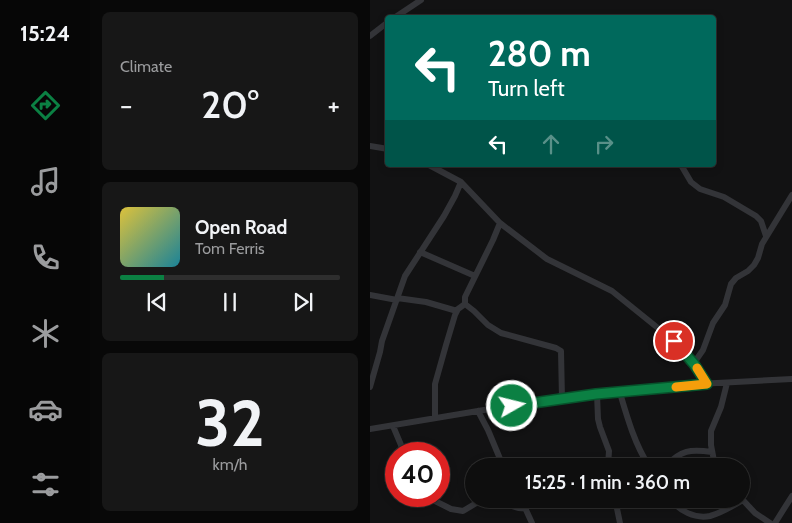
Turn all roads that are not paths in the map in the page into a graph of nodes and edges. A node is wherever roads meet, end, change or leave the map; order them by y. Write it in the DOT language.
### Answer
graph roads {
  1 [pos="421,0"];
  2 [pos="398,15"];
  3 [pos="385,24"];
  4 [pos="370,36"];
  5 [pos="370,146"];
  6 [pos="385,148"];
  7 [pos="433,167"];
  8 [pos="682,167"];
  9 [pos="461,182"];
  10 [pos="792,195"];
  11 [pos="500,223"];
  12 [pos="766,236"];
  13 [pos="420,252"];
  14 [pos="475,276"];
  15 [pos="370,294"];
  16 [pos="397,299"];
  17 [pos="465,304"];
  18 [pos="457,311"];
  19 [pos="694,364"];
  20 [pos="792,379"];
  21 [pos="727,383"];
  22 [pos="707,384"];
  23 [pos="370,387"];
  24 [pos="620,392"];
  25 [pos="596,394"];
  26 [pos="562,399"];
  27 [pos="478,411"];
  28 [pos="435,418"];
  29 [pos="392,426"];
  30 [pos="370,430"];
  31 [pos="400,442"];
  32 [pos="712,452"];
  33 [pos="500,458"];
  34 [pos="609,458"];
  35 [pos="644,458"];
  36 [pos="675,458"];
  37 [pos="713,458"];
  38 [pos="792,496"];
  39 [pos="447,507"];
  40 [pos="468,508"];
  41 [pos="516,508"];
  42 [pos="525,508"];
  43 [pos="618,508"];
  44 [pos="679,508"];
  45 [pos="725,508"];
  46 [pos="750,508"];
  47 [pos="761,521"];
  48 [pos="532,523"];
  49 [pos="620,523"];
  50 [pos="770,523"];
  51 [pos="775,523"];
  1 -- 2 [label="street"];
  3 -- 4 [label="street"];
  5 -- 6 [label="street"];
  7 -- 9 [label="street"];
  8 -- 12 [label="street"];
  9 -- 11 [label="street"];
  9 -- 13 [label="street"];
  10 -- 12 [label="street"];
  11 -- 14 [label="street"];
  11 -- 19 [label="street"];
  12 -- 19 [label="street"];
  13 -- 14 [label="street"];
  13 -- 16 [label="street"];
  14 -- 17 [label="street"];
  15 -- 16 [label="street"];
  16 -- 18 [label="street"];
  16 -- 23 [label="street"];
  17 -- 18 [label="street"];
  17 -- 26 [label="street"];
  18 -- 28 [label="street"];
  19 -- 22 [label="street"];
  20 -- 21 [label="street"];
  21 -- 22 [label="street"];
  21 -- 32 [label="street"];
  22 -- 24 [label="street"];
  24 -- 25 [label="street"];
  24 -- 35 [label="street"];
  25 -- 26 [label="street"];
  25 -- 34 [label="street"];
  26 -- 27 [label="street"];
  27 -- 28 [label="street"];
  27 -- 33 [label="street"];
  28 -- 29 [label="street"];
  29 -- 30 [label="street"];
  29 -- 31 [label="street"];
  32 -- 36 [label="street"];
  32 -- 37 [label="street"];
  38 -- 51 [label="street"];
  39 -- 40 [label="street"];
  41 -- 42 [label="street"];
  42 -- 48 [label="street"];
  43 -- 49 [label="street"];
  44 -- 45 [label="street"];
  46 -- 47 [label="street"];
  47 -- 50 [label="street"];
}
